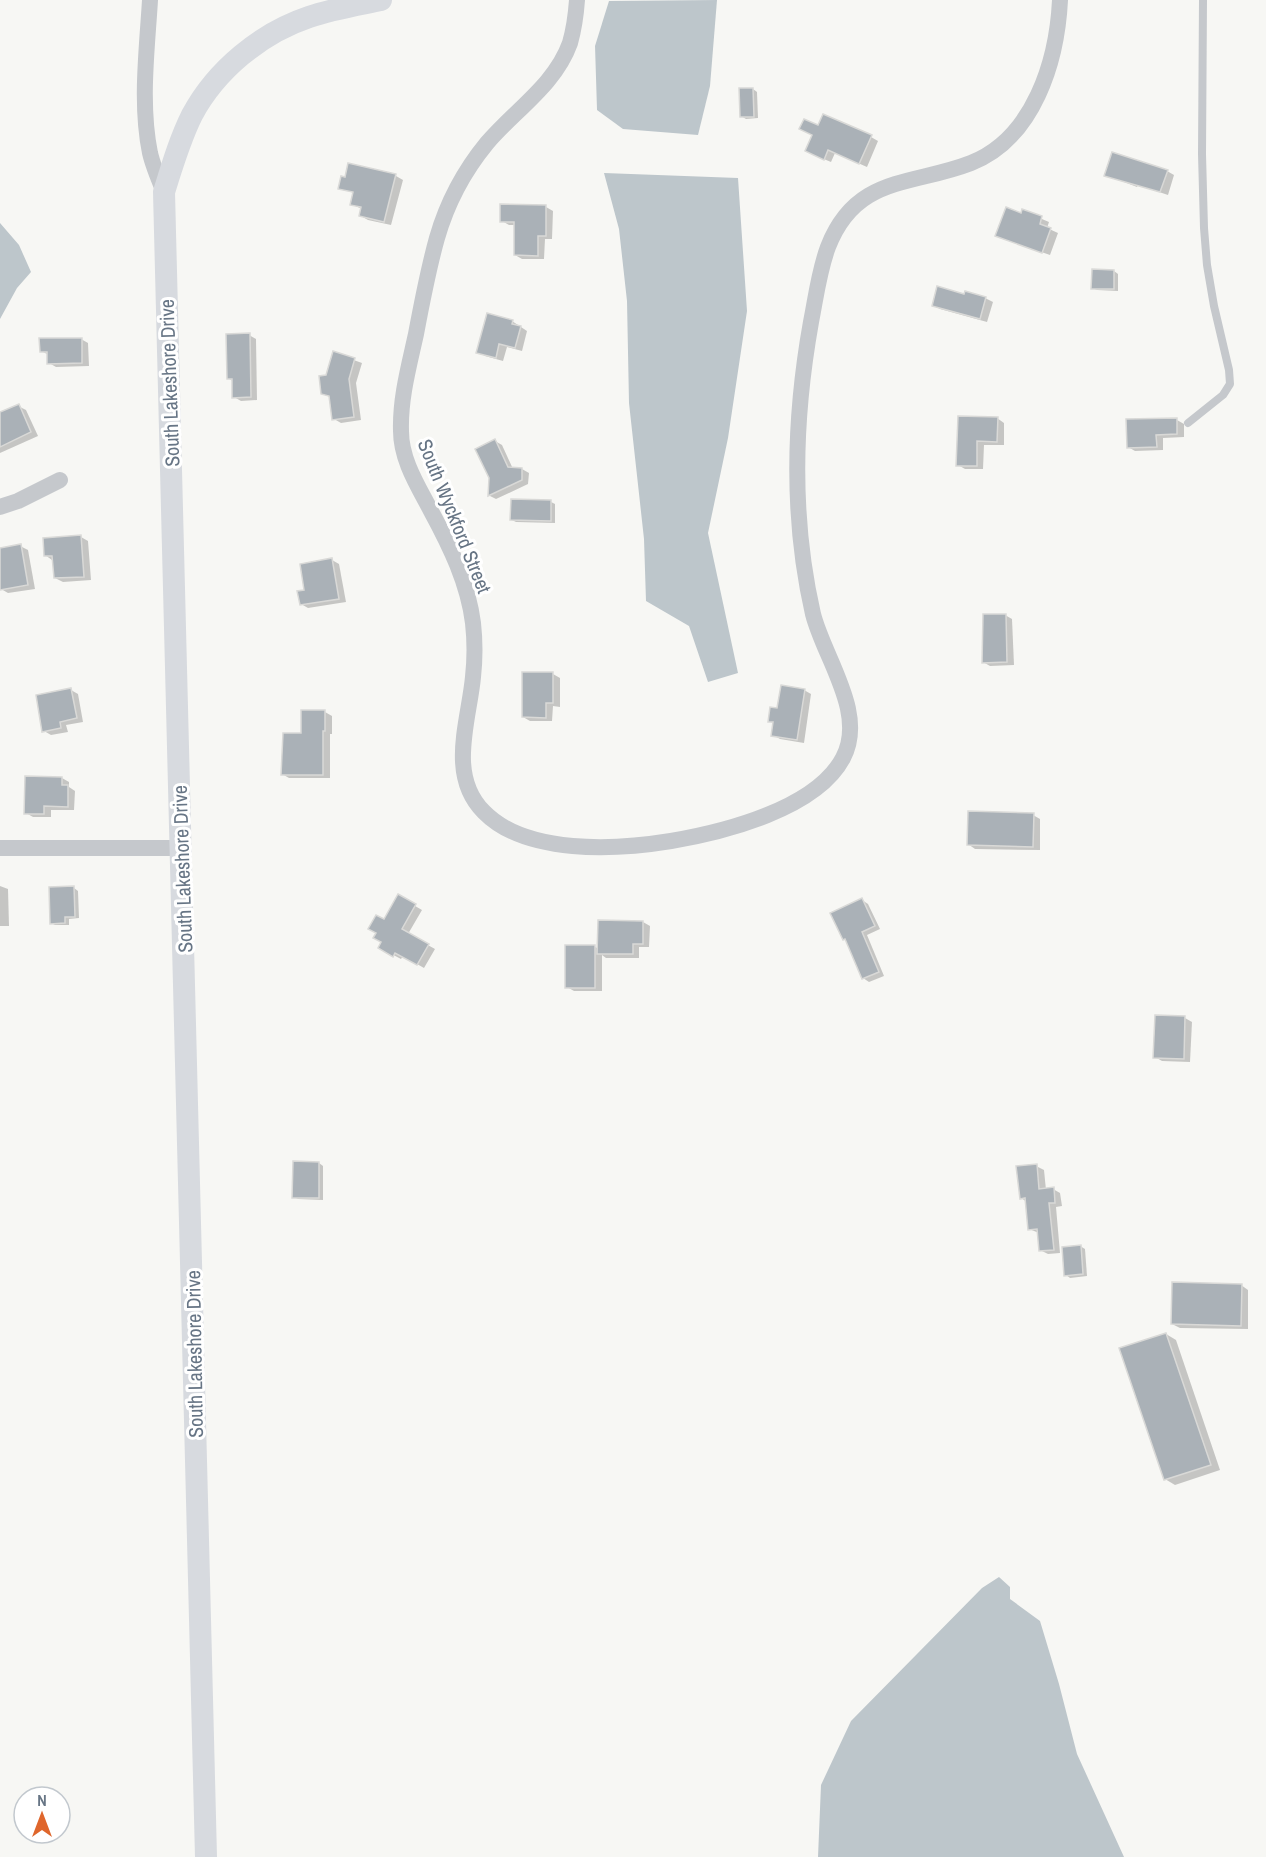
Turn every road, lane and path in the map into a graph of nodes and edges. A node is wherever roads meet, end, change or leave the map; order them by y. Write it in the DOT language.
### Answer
graph roads {
  1 [pos="150,0"];
  2 [pos="381,0"];
  3 [pos="577,0"];
  4 [pos="1060,0"];
  5 [pos="1203,0"];
  6 [pos="164,192"];
  7 [pos="1188,423"];
  8 [pos="60,480"];
  9 [pos="0,507"];
  10 [pos="0,848"];
  11 [pos="182,848"];
  12 [pos="206,1857"];
  1 -- 6 [label="street"];
  2 -- 6 [label="street, South Lakeshore Drive"];
  3 -- 4 [label="street, South Wyckford Street"];
  5 -- 7 [label="lane"];
  6 -- 11 [label="street, South Lakeshore Drive"];
  8 -- 9 [label="street"];
  10 -- 11 [label="street"];
  11 -- 12 [label="street, South Lakeshore Drive"];
}
